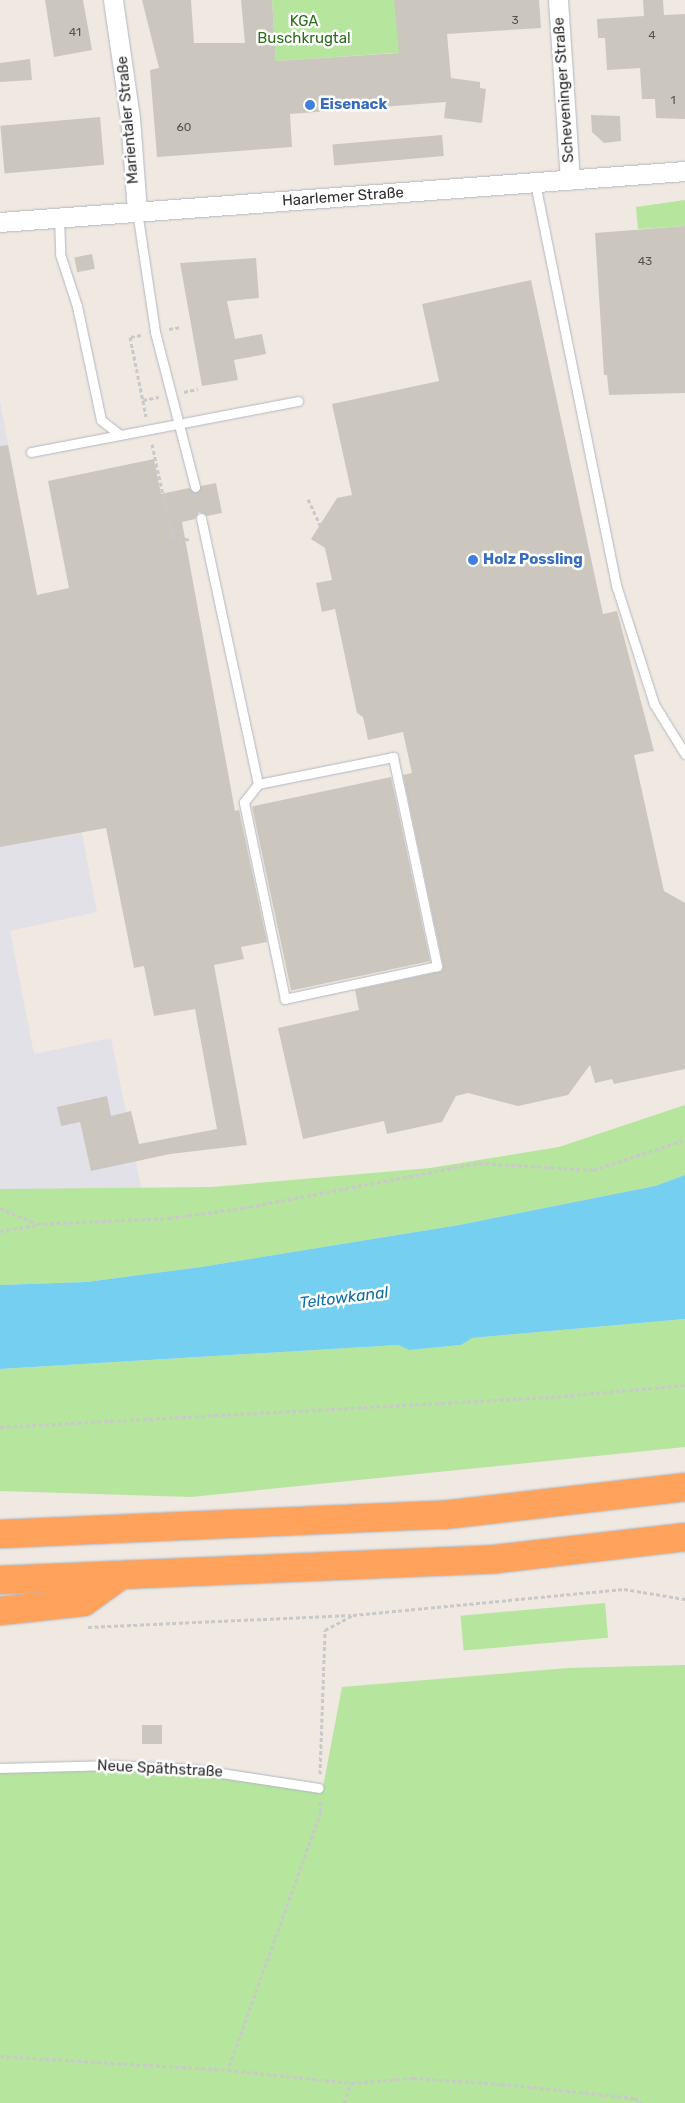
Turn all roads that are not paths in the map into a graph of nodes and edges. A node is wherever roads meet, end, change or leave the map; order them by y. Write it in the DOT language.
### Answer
graph roads {
  1 [pos="113,0"];
  2 [pos="558,0"];
  3 [pos="685,171"];
  4 [pos="570,180"];
  5 [pos="535,183"];
  6 [pos="137,211"];
  7 [pos="59,217"];
  8 [pos="0,222"];
  9 [pos="298,401"];
  10 [pos="177,424"];
  11 [pos="120,435"];
  12 [pos="31,452"];
  13 [pos="195,487"];
  14 [pos="201,518"];
  15 [pos="685,754"];
  16 [pos="258,784"];
  17 [pos="685,1487"];
  18 [pos="0,1534"];
  19 [pos="685,1537"];
  20 [pos="117,1578"];
  21 [pos="0,1580"];
  22 [pos="0,1611"];
  23 [pos="0,1768"];
  24 [pos="319,1788"];
  1 -- 6 [label="street, Marientaler Straße"];
  2 -- 4 [label="street, Scheveninger Straße"];
  3 -- 4 [label="street, Haarlemer Straße"];
  4 -- 5 [label="street, Haarlemer Straße"];
  5 -- 6 [label="street, Haarlemer Straße"];
  5 -- 15 [label="lane"];
  6 -- 7 [label="street, Haarlemer Straße"];
  6 -- 10 [label="lane"];
  7 -- 8 [label="street, Haarlemer Straße"];
  7 -- 11 [label="lane"];
  9 -- 10 [label="lane"];
  10 -- 11 [label="lane"];
  10 -- 13 [label="lane"];
  11 -- 12 [label="lane"];
  14 -- 16 [label="lane"];
  16 -- 16 [label="lane"];
  17 -- 18 [label="highway"];
  19 -- 20 [label="highway"];
  20 -- 21 [label="highway"];
  20 -- 22 [label="highway"];
  23 -- 24 [label="lane, Neue Späthstraße"];
}
